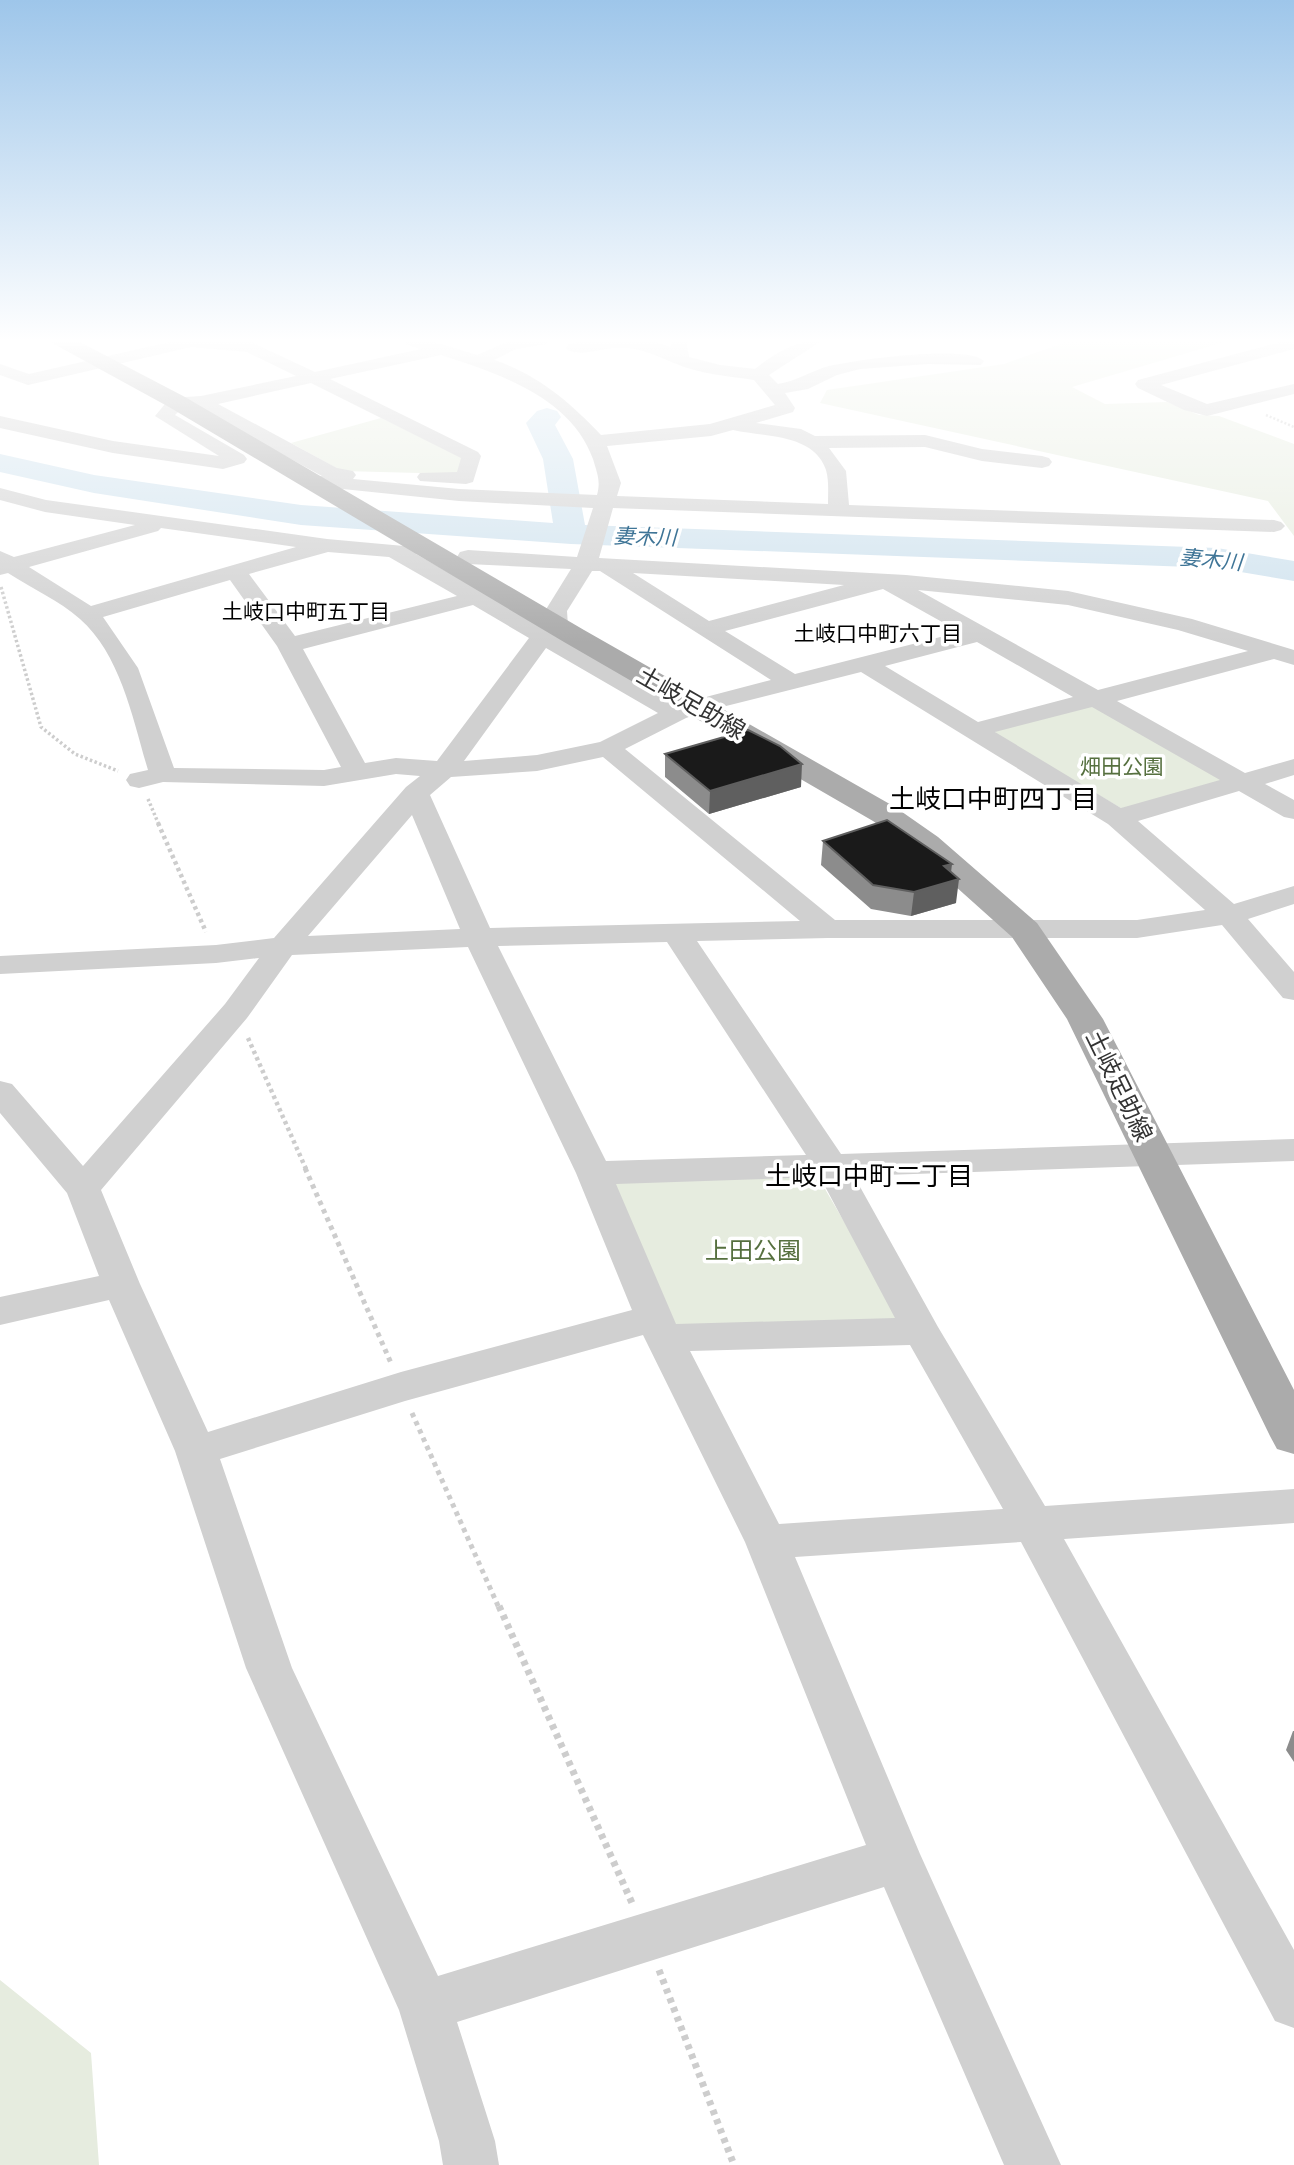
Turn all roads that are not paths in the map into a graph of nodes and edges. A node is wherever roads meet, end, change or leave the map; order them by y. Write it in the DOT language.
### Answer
graph roads {
  1 [pos="84,441"];
  2 [pos="206,441"];
  3 [pos="243,441"];
  4 [pos="273,441"];
  5 [pos="441,441"];
  6 [pos="607,441"];
  7 [pos="921,441"];
  8 [pos="925,441"];
  9 [pos="596,442"];
  10 [pos="810,442"];
  11 [pos="1042,462"];
  12 [pos="314,483"];
  13 [pos="0,494"];
  14 [pos="605,505"];
  15 [pos="839,509"];
  16 [pos="167,523"];
  17 [pos="1274,526"];
  18 [pos="327,545"];
  19 [pos="408,549"];
  20 [pos="468,557"];
  21 [pos="593,560"];
  22 [pos="3,563"];
  23 [pos="236,572"];
  24 [pos="886,581"];
  25 [pos="475,598"];
  26 [pos="88,614"];
  27 [pos="708,628"];
  28 [pos="549,632"];
  29 [pos="982,635"];
  30 [pos="289,645"];
  31 [pos="1286,654"];
  32 [pos="865,664"];
  33 [pos="792,683"];
  34 [pos="1094,699"];
  35 [pos="687,710"];
  36 [pos="975,730"];
  37 [pos="608,748"];
  38 [pos="1294,766"];
  39 [pos="444,770"];
  40 [pos="358,774"];
  41 [pos="1242,782"];
  42 [pos="416,793"];
  43 [pos="1294,811"];
  44 [pos="1118,818"];
  45 [pos="1294,895"];
  46 [pos="1229,915"];
  47 [pos="828,929"];
  48 [pos="1025,930"];
  49 [pos="677,934"];
  50 [pos="479,937"];
  51 [pos="283,946"];
  52 [pos="0,965"];
  53 [pos="1294,991"];
  54 [pos="0,1091"];
  55 [pos="1294,1150"];
  56 [pos="1152,1153"];
  57 [pos="832,1167"];
  58 [pos="594,1173"];
  59 [pos="83,1189"];
  60 [pos="121,1284"];
  61 [pos="0,1311"];
  62 [pos="659,1328"];
  63 [pos="921,1331"];
  64 [pos="1294,1436"];
  65 [pos="196,1451"];
  66 [pos="1294,1506"];
  67 [pos="1033,1523"];
  68 [pos="767,1542"];
  69 [pos="897,1858"];
  70 [pos="1294,2002"];
  71 [pos="425,2006"];
  72 [pos="471,2165"];
  73 [pos="1033,2165"];
  1 -- 2 [label="street"];
  3 -- 12 [label="main road, 土岐足助線"];
  4 -- 5 [label="street"];
  6 -- 9 [label="street"];
  7 -- 10 [label="street"];
  8 -- 11 [label="street"];
  9 -- 14 [label="street"];
  10 -- 15 [label="street"];
  12 -- 14 [label="street"];
  12 -- 19 [label="main road, 土岐足助線"];
  13 -- 16 [label="street"];
  14 -- 15 [label="street"];
  14 -- 21 [label="street"];
  15 -- 17 [label="street"];
  16 -- 18 [label="street"];
  16 -- 22 [label="street"];
  18 -- 19 [label="street"];
  18 -- 23 [label="street"];
  19 -- 25 [label="street"];
  19 -- 28 [label="main road, 土岐足助線"];
  20 -- 21 [label="street"];
  21 -- 24 [label="street"];
  21 -- 27 [label="street"];
  21 -- 28 [label="street"];
  22 -- 26 [label="street"];
  23 -- 26 [label="street"];
  23 -- 30 [label="street"];
  24 -- 27 [label="street"];
  24 -- 29 [label="street"];
  24 -- 31 [label="street"];
  25 -- 28 [label="street"];
  25 -- 30 [label="street"];
  26 -- 40 [label="street"];
  27 -- 33 [label="street"];
  28 -- 35 [label="main road, 土岐足助線"];
  28 -- 39 [label="street"];
  29 -- 32 [label="street"];
  29 -- 34 [label="street"];
  30 -- 40 [label="street"];
  31 -- 34 [label="street"];
  32 -- 33 [label="street"];
  32 -- 36 [label="street"];
  33 -- 35 [label="street"];
  34 -- 36 [label="street"];
  34 -- 41 [label="street"];
  35 -- 37 [label="street"];
  35 -- 48 [label="main road, 土岐足助線"];
  36 -- 44 [label="street"];
  37 -- 39 [label="street"];
  37 -- 47 [label="street"];
  38 -- 41 [label="street"];
  39 -- 40 [label="street"];
  39 -- 42 [label="street"];
  41 -- 43 [label="street"];
  41 -- 44 [label="street"];
  42 -- 50 [label="street"];
  42 -- 51 [label="street"];
  44 -- 46 [label="street"];
  45 -- 46 [label="street"];
  46 -- 48 [label="street"];
  46 -- 53 [label="street"];
  47 -- 48 [label="street"];
  47 -- 49 [label="street"];
  48 -- 56 [label="main road, 土岐足助線"];
  49 -- 50 [label="street"];
  49 -- 57 [label="street"];
  50 -- 51 [label="street"];
  50 -- 58 [label="street"];
  51 -- 52 [label="street"];
  51 -- 59 [label="street"];
  54 -- 59 [label="street"];
  55 -- 56 [label="street"];
  56 -- 57 [label="street"];
  56 -- 64 [label="main road, 土岐足助線"];
  57 -- 58 [label="street"];
  57 -- 63 [label="street"];
  58 -- 62 [label="street"];
  59 -- 60 [label="street"];
  60 -- 61 [label="street"];
  60 -- 65 [label="street"];
  62 -- 63 [label="street"];
  62 -- 65 [label="street"];
  62 -- 68 [label="street"];
  63 -- 67 [label="street"];
  65 -- 71 [label="street"];
  66 -- 67 [label="street"];
  67 -- 68 [label="street"];
  67 -- 70 [label="street"];
  68 -- 69 [label="street"];
  69 -- 71 [label="street"];
  69 -- 73 [label="street"];
  71 -- 72 [label="street"];
}
